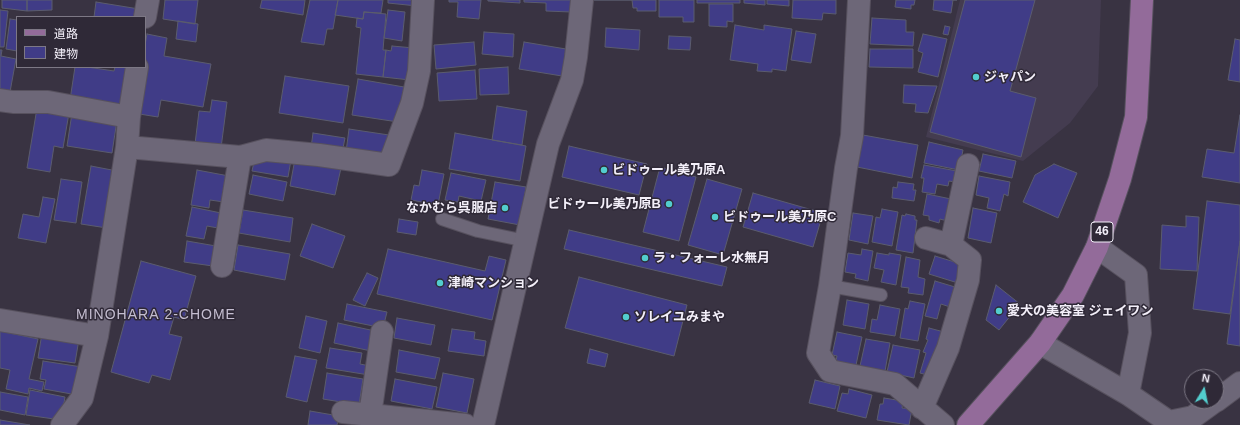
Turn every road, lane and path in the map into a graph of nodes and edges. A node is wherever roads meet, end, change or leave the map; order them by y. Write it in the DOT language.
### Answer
graph roads {
  1 [pos="148,0"];
  2 [pos="423,0"];
  3 [pos="582,0"];
  4 [pos="859,0"];
  5 [pos="1142,0"];
  6 [pos="145,16"];
  7 [pos="137,68"];
  8 [pos="0,100"];
  9 [pos="129,116"];
  10 [pos="127,147"];
  11 [pos="240,157"];
  12 [pos="968,165"];
  13 [pos="442,219"];
  14 [pos="926,238"];
  15 [pos="526,241"];
  16 [pos="951,245"];
  17 [pos="1096,247"];
  18 [pos="222,266"];
  19 [pos="830,286"];
  20 [pos="881,295"];
  21 [pos="0,320"];
  22 [pos="382,332"];
  23 [pos="97,336"];
  24 [pos="1040,343"];
  25 [pos="1240,383"];
  26 [pos="1128,394"];
  27 [pos="1224,395"];
  28 [pos="922,408"];
  29 [pos="1204,409"];
  30 [pos="343,412"];
  31 [pos="370,415"];
  32 [pos="62,425"];
  33 [pos="466,425"];
  34 [pos="483,425"];
  35 [pos="943,425"];
  36 [pos="968,425"];
  1 -- 6 [label="street"];
  2 -- 11 [label="street"];
  3 -- 15 [label="street"];
  4 -- 19 [label="street"];
  5 -- 17 [label="main road, 46"];
  7 -- 9 [label="street"];
  8 -- 9 [label="street"];
  9 -- 10 [label="street"];
  10 -- 11 [label="street"];
  10 -- 23 [label="street"];
  11 -- 18 [label="street"];
  12 -- 16 [label="street"];
  13 -- 15 [label="lane"];
  14 -- 16 [label="street"];
  15 -- 34 [label="street"];
  16 -- 28 [label="street"];
  17 -- 24 [label="main road, 46"];
  17 -- 26 [label="street"];
  19 -- 20 [label="lane"];
  19 -- 28 [label="street"];
  21 -- 23 [label="street"];
  22 -- 31 [label="street"];
  23 -- 32 [label="street"];
  24 -- 26 [label="street"];
  24 -- 36 [label="main road, 46"];
  25 -- 27 [label="street"];
  26 -- 29 [label="street"];
  28 -- 35 [label="street"];
  30 -- 31 [label="street"];
  31 -- 33 [label="street"];
}
